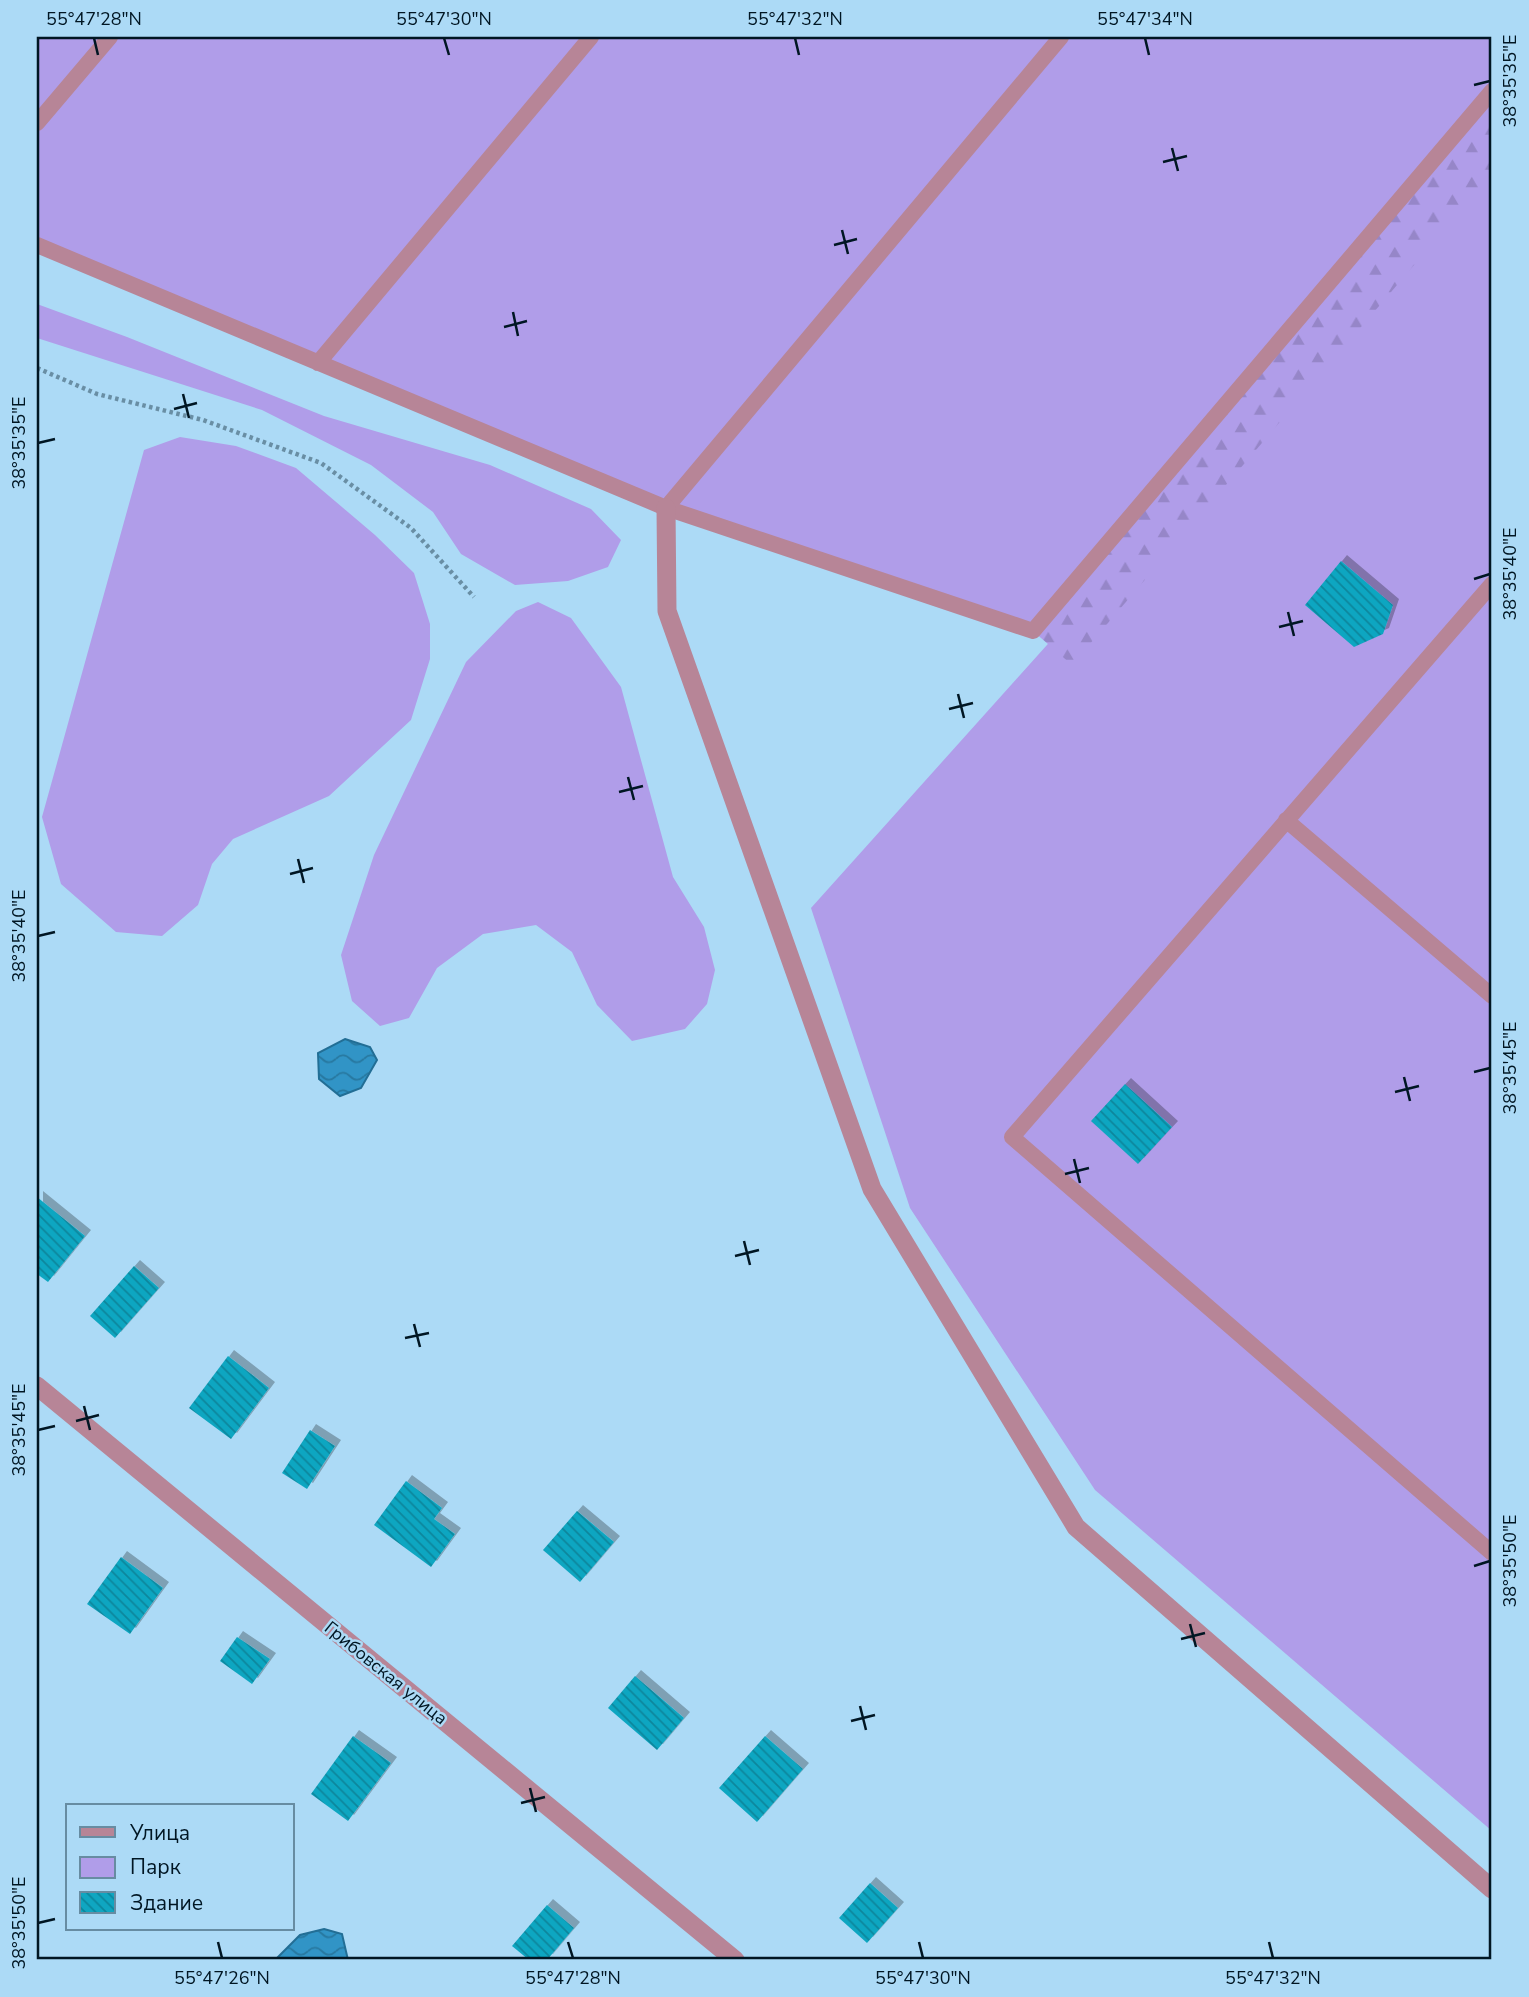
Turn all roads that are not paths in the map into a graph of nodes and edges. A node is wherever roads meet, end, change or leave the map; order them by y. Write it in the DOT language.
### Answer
graph roads {
  1 [pos="110,37"];
  2 [pos="592,37"];
  3 [pos="1061,37"];
  4 [pos="1492,91"];
  5 [pos="37,123"];
  6 [pos="37,245"];
  7 [pos="318,363"];
  8 [pos="666,508"];
  9 [pos="1492,584"];
  10 [pos="1286,820"];
  11 [pos="1492,996"];
  12 [pos="37,1386"];
  13 [pos="1492,1553"];
  14 [pos="1492,1889"];
  15 [pos="735,1960"];
  1 -- 5 [label="lane"];
  2 -- 7 [label="lane"];
  3 -- 8 [label="lane"];
  4 -- 8 [label="lane"];
  6 -- 7 [label="lane"];
  7 -- 8 [label="lane"];
  8 -- 14 [label="street"];
  9 -- 10 [label="lane"];
  10 -- 11 [label="lane"];
  10 -- 13 [label="lane"];
  12 -- 15 [label="street, Грибовская улица"];
}
